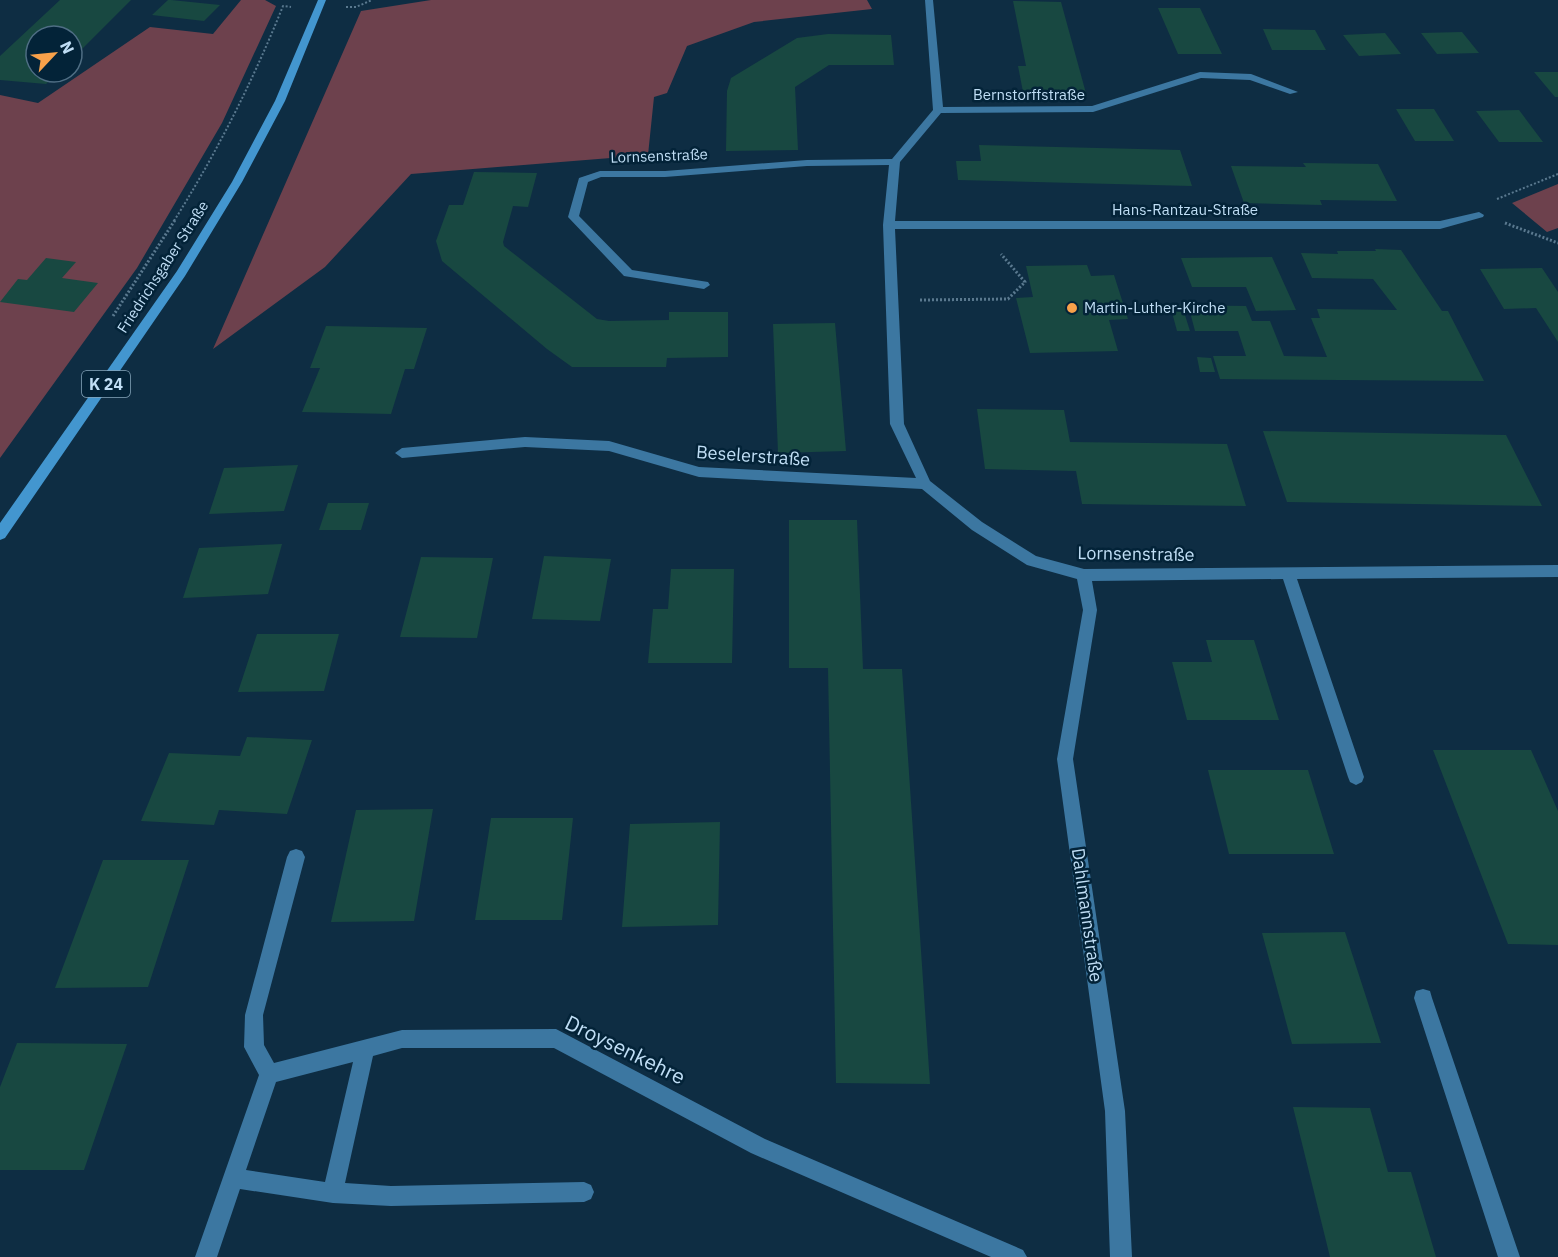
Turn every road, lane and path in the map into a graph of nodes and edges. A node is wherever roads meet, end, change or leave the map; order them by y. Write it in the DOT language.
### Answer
graph roads {
  1 [pos="372,0"];
  2 [pos="929,0"];
  3 [pos="283,2"];
  4 [pos="321,4"];
  5 [pos="283,6"];
  6 [pos="1293,92"];
  7 [pos="938,110"];
  8 [pos="895,162"];
  9 [pos="1558,174"];
  10 [pos="1479,215"];
  11 [pos="889,225"];
  12 [pos="1558,243"];
  13 [pos="999,251"];
  14 [pos="704,285"];
  15 [pos="893,300"];
  16 [pos="107,324"];
  17 [pos="402,453"];
  18 [pos="925,484"];
  19 [pos="0,534"];
  20 [pos="1558,571"];
  21 [pos="1288,573"];
  22 [pos="1084,574"];
  23 [pos="1356,777"];
  24 [pos="296,857"];
  25 [pos="1423,998"];
  26 [pos="365,1049"];
  27 [pos="269,1074"];
  28 [pos="233,1178"];
  29 [pos="584,1192"];
  30 [pos="333,1193"];
  31 [pos="206,1257"];
  32 [pos="1016,1257"];
  33 [pos="1121,1257"];
  34 [pos="1509,1257"];
  1 -- 4 [label="path"];
  2 -- 7 [label="street"];
  3 -- 5 [label="path"];
  4 -- 5 [label="path"];
  4 -- 19 [label="main road, Friedrichsgaber Straße / K 24"];
  5 -- 16 [label="path"];
  6 -- 7 [label="street, Bernstorffstraße"];
  7 -- 8 [label="street"];
  8 -- 11 [label="street, Lornsenstraße"];
  8 -- 14 [label="street, Lornsenstraße"];
  9 -- 10 [label="path"];
  10 -- 11 [label="street, Hans-Rantzau-Straße"];
  10 -- 12 [label="path"];
  11 -- 15 [label="street, Lornsenstraße"];
  13 -- 15 [label="path"];
  15 -- 18 [label="street, Lornsenstraße"];
  17 -- 18 [label="street, Beselerstraße"];
  18 -- 22 [label="street, Lornsenstraße"];
  20 -- 21 [label="street, Lornsenstraße"];
  21 -- 22 [label="street, Lornsenstraße"];
  21 -- 23 [label="street"];
  22 -- 33 [label="street, Dahlmannstraße"];
  24 -- 27 [label="street"];
  25 -- 34 [label="street"];
  26 -- 27 [label="street, Droysenkehre"];
  26 -- 30 [label="street"];
  26 -- 32 [label="street, Droysenkehre"];
  27 -- 28 [label="street"];
  28 -- 30 [label="street"];
  28 -- 31 [label="street"];
  29 -- 30 [label="street"];
}
